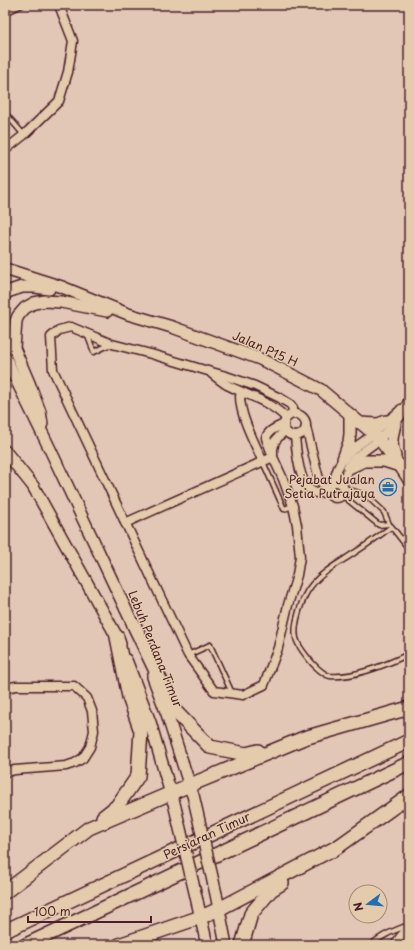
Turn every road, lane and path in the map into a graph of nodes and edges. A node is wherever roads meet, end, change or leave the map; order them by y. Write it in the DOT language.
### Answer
graph roads {
  1 [pos="22,5"];
  2 [pos="60,5"];
  3 [pos="5,13"];
  4 [pos="5,113"];
  5 [pos="24,135"];
  6 [pos="5,150"];
  7 [pos="5,269"];
  8 [pos="77,294"];
  9 [pos="5,295"];
  10 [pos="128,314"];
  11 [pos="87,334"];
  12 [pos="112,344"];
  13 [pos="5,357"];
  14 [pos="208,371"];
  15 [pos="232,387"];
  16 [pos="244,393"];
  17 [pos="408,400"];
  18 [pos="242,414"];
  19 [pos="354,419"];
  20 [pos="287,421"];
  21 [pos="390,423"];
  22 [pos="306,427"];
  23 [pos="295,436"];
  24 [pos="376,437"];
  25 [pos="48,444"];
  26 [pos="5,451"];
  27 [pos="274,457"];
  28 [pos="263,462"];
  29 [pos="346,464"];
  30 [pos="399,464"];
  31 [pos="409,480"];
  32 [pos="336,488"];
  33 [pos="293,506"];
  34 [pos="125,523"];
  35 [pos="390,525"];
  36 [pos="409,549"];
  37 [pos="134,625"];
  38 [pos="117,637"];
  39 [pos="409,654"];
  40 [pos="188,656"];
  41 [pos="5,688"];
  42 [pos="232,693"];
  43 [pos="409,708"];
  44 [pos="304,738"];
  45 [pos="409,741"];
  46 [pos="409,763"];
  47 [pos="5,772"];
  48 [pos="191,790"];
  49 [pos="409,796"];
  50 [pos="172,798"];
  51 [pos="89,828"];
  52 [pos="339,846"];
  53 [pos="5,892"];
  54 [pos="220,909"];
  55 [pos="201,917"];
  56 [pos="409,926"];
  57 [pos="5,931"];
  58 [pos="26,945"];
  59 [pos="119,945"];
  60 [pos="207,945"];
  61 [pos="226,945"];
  62 [pos="242,945"];
  63 [pos="371,945"];
  64 [pos="395,945"];
  1 -- 3 [label="lane"];
  2 -- 5 [label="street"];
  4 -- 5 [label="lane"];
  5 -- 6 [label="street"];
  7 -- 8 [label="main road, Jalan P15 H"];
  8 -- 9 [label="main road, Jalan P15 H"];
  8 -- 10 [label="main road, Jalan P15 H"];
  10 -- 19 [label="main road, Jalan P15 H"];
  10 -- 25 [label="main road"];
  11 -- 12 [label="street"];
  11 -- 12 [label="lane"];
  11 -- 34 [label="street"];
  12 -- 14 [label="street"];
  13 -- 25 [label="main road, Lebuh Perdana Timur"];
  14 -- 15 [label="street"];
  14 -- 20 [label="street"];
  15 -- 16 [label="street"];
  15 -- 18 [label="street"];
  16 -- 18 [label="street"];
  16 -- 20 [label="street"];
  17 -- 21 [label="street"];
  18 -- 28 [label="street"];
  19 -- 21 [label="main road"];
  19 -- 24 [label="main road, Jalan P15 H"];
  19 -- 29 [label="main road"];
  20 -- 22 [label="street"];
  20 -- 23 [label="street"];
  20 -- 27 [label="street"];
  21 -- 24 [label="street"];
  21 -- 30 [label="main road"];
  22 -- 23 [label="street"];
  22 -- 32 [label="street"];
  23 -- 32 [label="street"];
  24 -- 29 [label="street"];
  24 -- 30 [label="main road, Jalan P15 H"];
  25 -- 37 [label="main road, Lebuh Perdana Timur"];
  26 -- 38 [label="main road"];
  27 -- 28 [label="street"];
  27 -- 33 [label="street"];
  28 -- 33 [label="lane"];
  28 -- 34 [label="street"];
  29 -- 30 [label="main road"];
  29 -- 32 [label="street"];
  30 -- 31 [label="main road, Jalan P15 H"];
  32 -- 35 [label="lane"];
  32 -- 35 [label="lane"];
  33 -- 42 [label="street"];
  34 -- 40 [label="street"];
  35 -- 36 [label="lane"];
  35 -- 39 [label="lane"];
  37 -- 44 [label="main road"];
  37 -- 48 [label="main road, Lebuh Perdana Timur"];
  38 -- 50 [label="main road"];
  38 -- 51 [label="main road"];
  40 -- 42 [label="street"];
  40 -- 42 [label="lane"];
  41 -- 47 [label="street"];
  43 -- 44 [label="main road"];
  44 -- 48 [label="main road"];
  45 -- 57 [label="main road, Persiaran Timur"];
  46 -- 58 [label="main road, Persiaran Timur"];
  48 -- 50 [label="main road"];
  48 -- 54 [label="main road, Lebuh Perdana Timur, bridge"];
  49 -- 52 [label="main road"];
  50 -- 51 [label="main road"];
  50 -- 55 [label="main road, bridge"];
  51 -- 53 [label="main road"];
  52 -- 54 [label="main road"];
  52 -- 62 [label="main road"];
  54 -- 55 [label="main road"];
  54 -- 61 [label="main road, Lebuh Perdana Timur"];
  55 -- 59 [label="main road"];
  55 -- 60 [label="main road"];
  56 -- 63 [label="lane"];
  56 -- 64 [label="street"];
}
